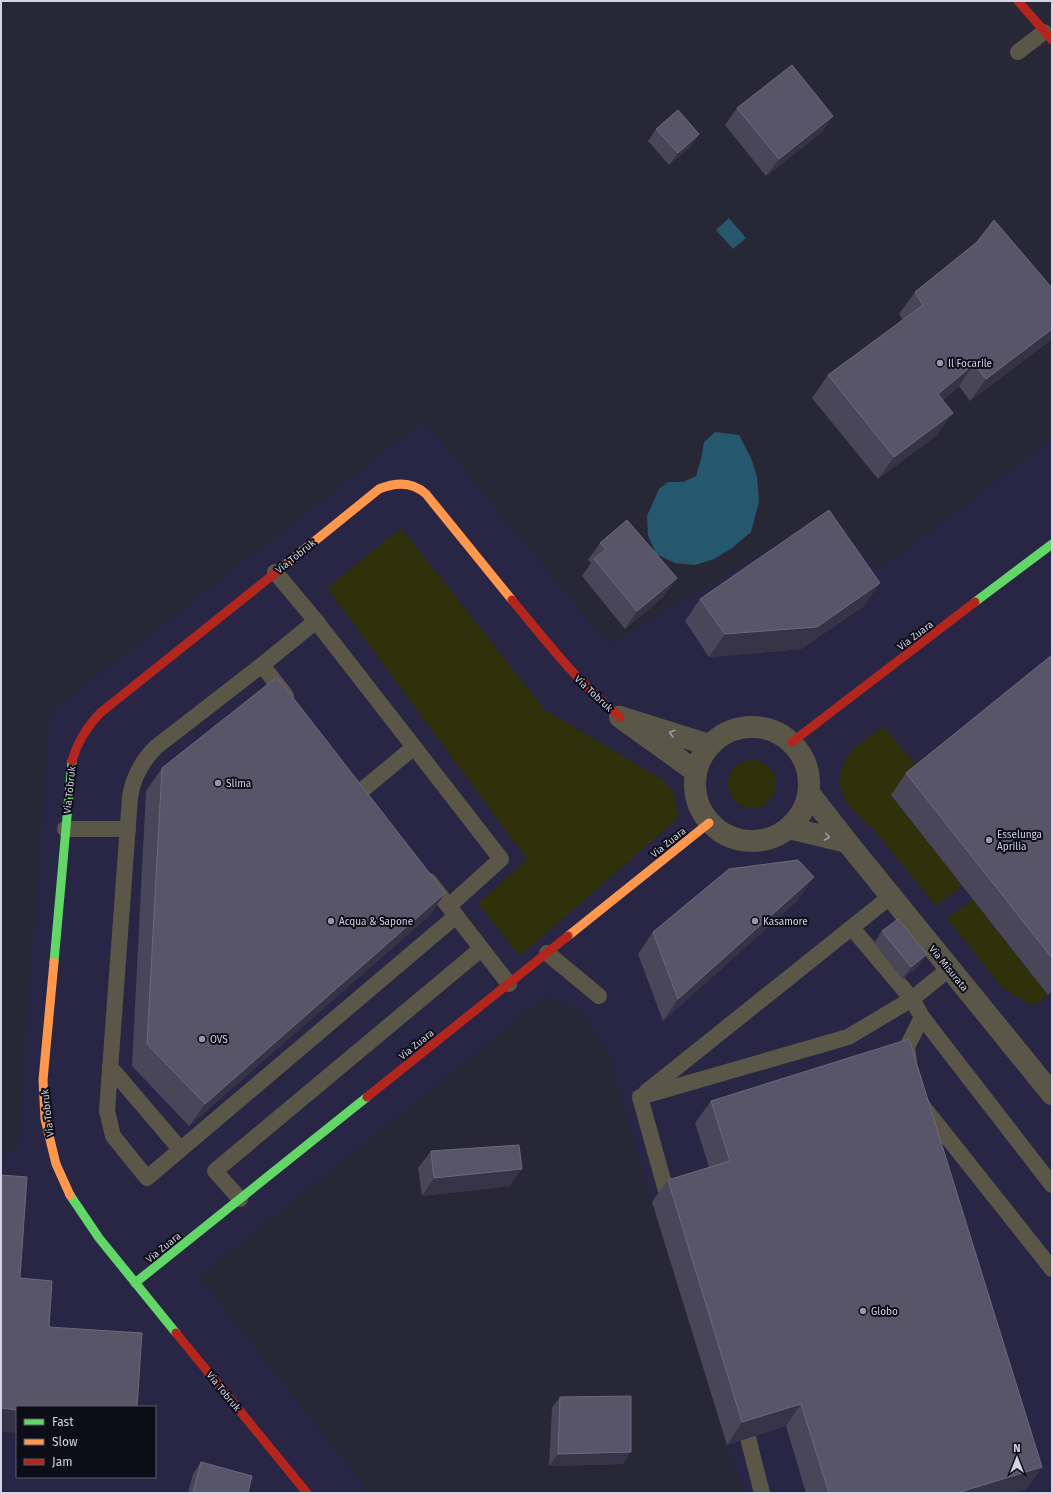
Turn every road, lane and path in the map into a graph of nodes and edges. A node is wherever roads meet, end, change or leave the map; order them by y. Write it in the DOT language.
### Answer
graph roads {
  1 [pos="1018,1"];
  2 [pos="1048,36"];
  3 [pos="1018,52"];
  4 [pos="1052,544"];
  5 [pos="275,572"];
  6 [pos="316,621"];
  7 [pos="262,665"];
  8 [pos="294,707"];
  9 [pos="620,717"];
  10 [pos="792,742"];
  11 [pos="709,745"];
  12 [pos="414,747"];
  13 [pos="695,771"];
  14 [pos="360,792"];
  15 [pos="809,793"];
  16 [pos="709,823"];
  17 [pos="789,828"];
  18 [pos="65,829"];
  19 [pos="128,829"];
  20 [pos="847,842"];
  21 [pos="421,870"];
  22 [pos="891,896"];
  23 [pos="452,911"];
  24 [pos="852,928"];
  25 [pos="481,949"];
  26 [pos="547,953"];
  27 [pos="950,968"];
  28 [pos="508,984"];
  29 [pos="599,996"];
  30 [pos="912,999"];
  31 [pos="922,1017"];
  32 [pos="110,1067"];
  33 [pos="1051,1090"];
  34 [pos="640,1096"];
  35 [pos="180,1150"];
  36 [pos="1052,1185"];
  37 [pos="668,1198"];
  38 [pos="240,1199"];
  39 [pos="1052,1269"];
  40 [pos="135,1283"];
  41 [pos="748,1438"];
  42 [pos="307,1493"];
  43 [pos="762,1493"];
  1 -- 2 [label="street"];
  2 -- 3 [label="lane"];
  4 -- 10 [label="street, Via Zuara"];
  5 -- 6 [label="lane"];
  5 -- 9 [label="street, Via Tobruk"];
  5 -- 18 [label="street, Via Tobruk"];
  6 -- 7 [label="lane"];
  6 -- 12 [label="lane"];
  7 -- 8 [label="lane"];
  7 -- 19 [label="lane"];
  11 -- 9 [label="street, Via Tobruk, one-way"];
  9 -- 13 [label="street, Via Tobruk"];
  10 -- 11 [label="street"];
  10 -- 15 [label="street"];
  11 -- 13 [label="street"];
  12 -- 14 [label="lane"];
  12 -- 23 [label="lane"];
  13 -- 16 [label="street"];
  15 -- 17 [label="street"];
  15 -- 20 [label="street, Via Misurata"];
  16 -- 17 [label="street"];
  16 -- 26 [label="street, Via Zuara"];
  17 -- 20 [label="street, one-way"];
  18 -- 19 [label="lane"];
  18 -- 40 [label="street, Via Tobruk"];
  19 -- 32 [label="lane"];
  20 -- 22 [label="street, Via Misurata"];
  21 -- 23 [label="lane"];
  22 -- 24 [label="lane"];
  22 -- 27 [label="street, Via Misurata"];
  23 -- 25 [label="lane"];
  23 -- 35 [label="lane"];
  24 -- 30 [label="lane"];
  24 -- 34 [label="lane"];
  25 -- 28 [label="lane"];
  25 -- 38 [label="lane"];
  26 -- 28 [label="street, Via Zuara"];
  26 -- 29 [label="lane"];
  27 -- 30 [label="lane"];
  27 -- 33 [label="street, Via Misurata"];
  28 -- 38 [label="street, Via Zuara"];
  30 -- 31 [label="lane"];
  30 -- 34 [label="lane"];
  31 -- 36 [label="lane"];
  31 -- 39 [label="lane"];
  32 -- 35 [label="lane"];
  32 -- 35 [label="lane"];
  34 -- 37 [label="lane"];
  38 -- 40 [label="street, Via Zuara"];
  40 -- 42 [label="street, Via Tobruk"];
  41 -- 43 [label="lane"];
}
